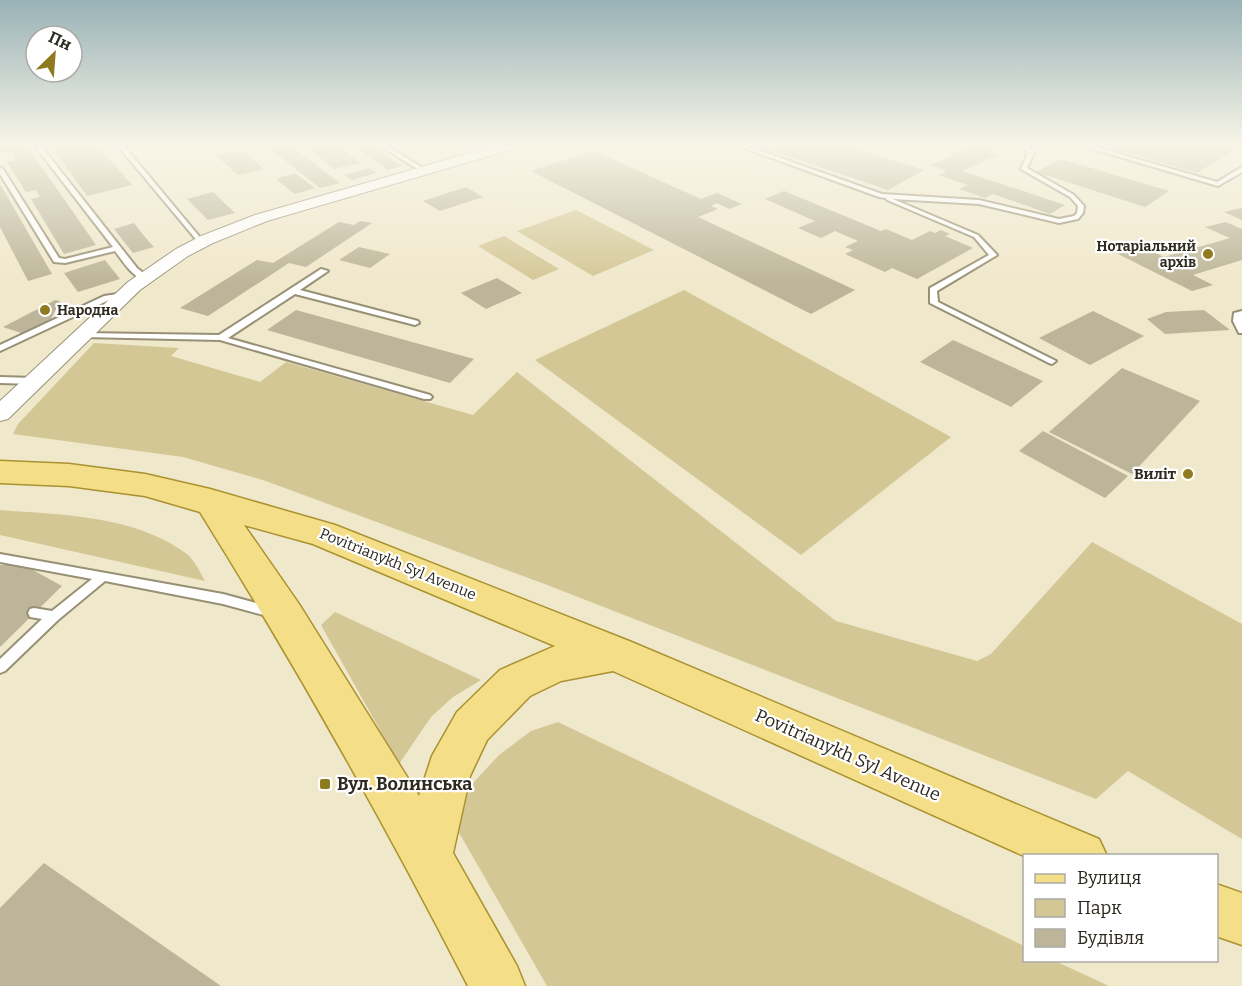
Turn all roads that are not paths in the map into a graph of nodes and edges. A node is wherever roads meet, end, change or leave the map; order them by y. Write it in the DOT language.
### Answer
graph roads {
  1 [pos="14,192"];
  2 [pos="74,192"];
  3 [pos="159,192"];
  4 [pos="348,192"];
  5 [pos="870,192"];
  6 [pos="1065,192"];
  7 [pos="881,196"];
  8 [pos="201,242"];
  9 [pos="117,248"];
  10 [pos="324,271"];
  11 [pos="144,278"];
  12 [pos="293,291"];
  13 [pos="124,295"];
  14 [pos="1242,313"];
  15 [pos="415,323"];
  16 [pos="1242,331"];
  17 [pos="82,335"];
  18 [pos="220,338"];
  19 [pos="0,348"];
  20 [pos="1052,361"];
  21 [pos="0,380"];
  22 [pos="35,381"];
  23 [pos="427,397"];
  24 [pos="0,414"];
  25 [pos="0,472"];
  26 [pos="210,501"];
  27 [pos="0,558"];
  28 [pos="103,576"];
  29 [pos="34,613"];
  30 [pos="285,615"];
  31 [pos="54,616"];
  32 [pos="615,653"];
  33 [pos="0,667"];
  34 [pos="1080,854"];
  35 [pos="428,856"];
  36 [pos="1218,911"];
  37 [pos="1242,919"];
  38 [pos="496,986"];
  1 -- 9 [label="lane"];
  2 -- 9 [label="lane"];
  3 -- 8 [label="lane"];
  4 -- 8 [label="street"];
  5 -- 7 [label="lane"];
  6 -- 7 [label="lane"];
  7 -- 20 [label="lane"];
  8 -- 11 [label="street"];
  9 -- 11 [label="lane"];
  10 -- 12 [label="lane"];
  11 -- 13 [label="street"];
  12 -- 15 [label="lane"];
  12 -- 18 [label="lane"];
  13 -- 17 [label="street"];
  13 -- 19 [label="lane"];
  14 -- 16 [label="lane"];
  17 -- 18 [label="lane"];
  17 -- 22 [label="street"];
  18 -- 23 [label="lane"];
  21 -- 22 [label="lane"];
  22 -- 24 [label="street"];
  25 -- 26 [label="main road, Povitrianykh Syl Avenue"];
  26 -- 30 [label="main road"];
  26 -- 32 [label="main road, Povitrianykh Syl Avenue"];
  27 -- 28 [label="lane"];
  28 -- 30 [label="lane"];
  28 -- 31 [label="lane"];
  29 -- 31 [label="lane"];
  30 -- 35 [label="main road"];
  31 -- 33 [label="lane"];
  32 -- 34 [label="main road, Povitrianykh Syl Avenue"];
  32 -- 35 [label="main road"];
  35 -- 38 [label="main road"];
  36 -- 37 [label="main road"];
}
